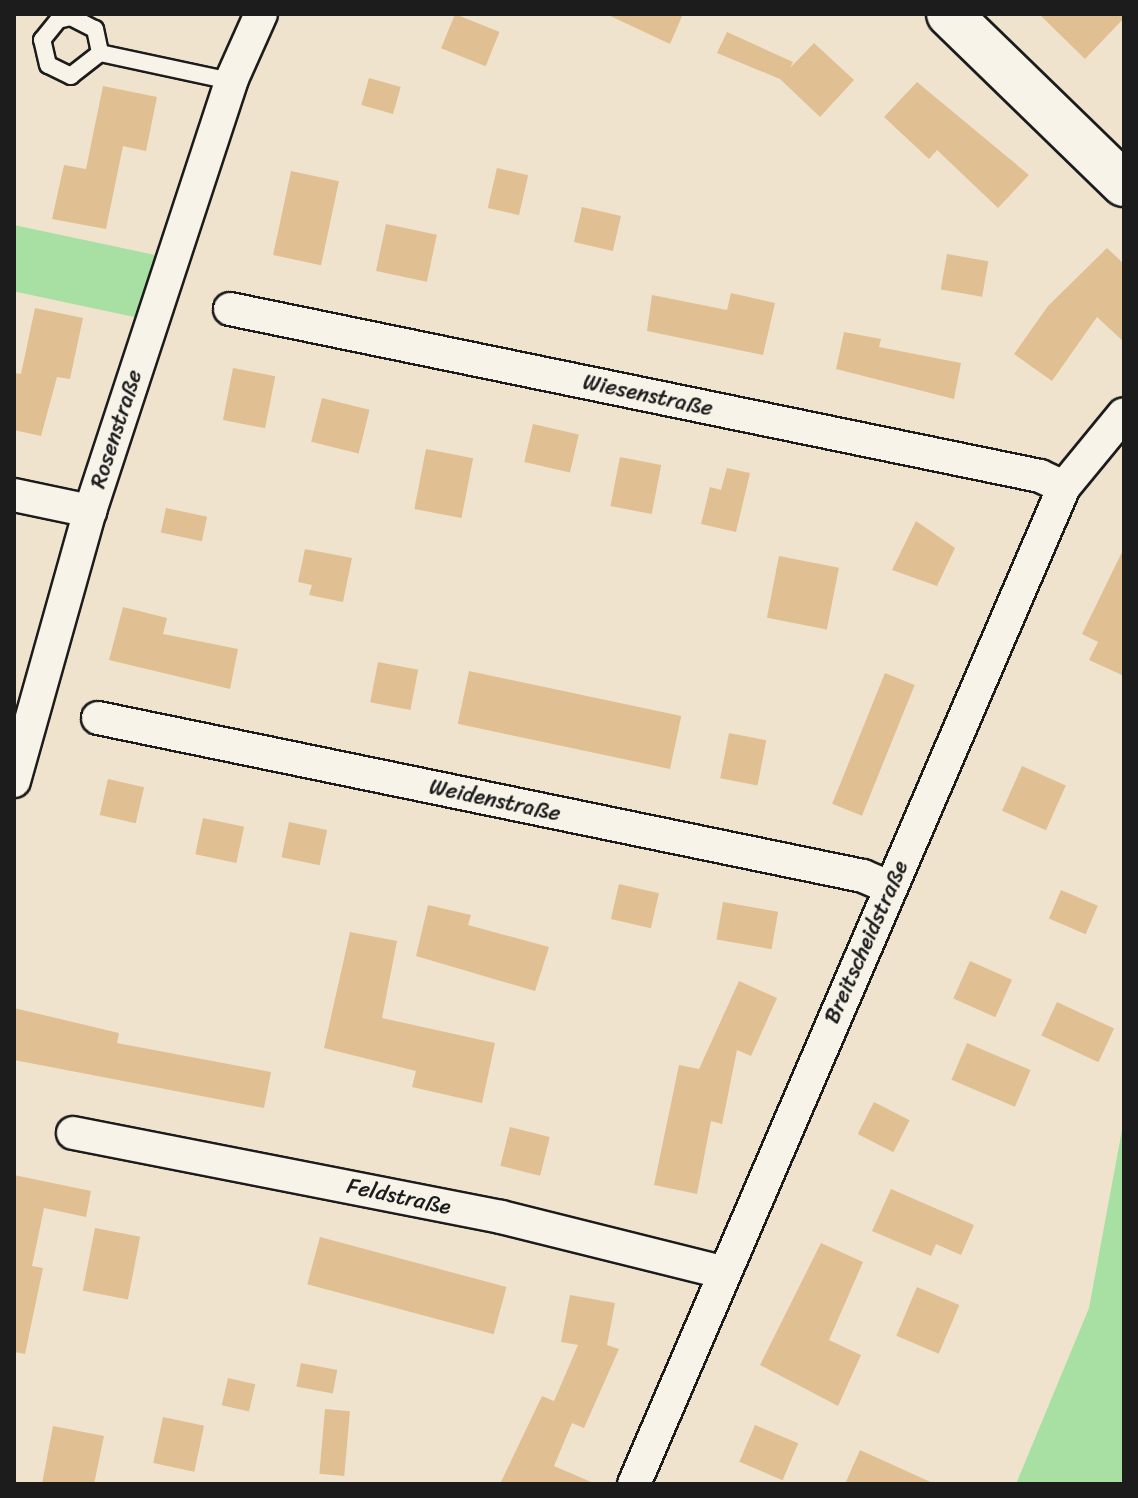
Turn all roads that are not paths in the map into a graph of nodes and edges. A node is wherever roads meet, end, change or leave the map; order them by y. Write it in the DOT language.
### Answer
graph roads {
  1 [pos="261,14"];
  2 [pos="949,14"];
  3 [pos="100,53"];
  4 [pos="231,81"];
  5 [pos="1124,184"];
  6 [pos="230,309"];
  7 [pos="1124,414"];
  8 [pos="1064,487"];
  9 [pos="14,495"];
  10 [pos="90,511"];
  11 [pos="98,718"];
  12 [pos="14,781"];
  13 [pos="889,887"];
  14 [pos="73,1133"];
  15 [pos="722,1272"];
  16 [pos="634,1484"];
  1 -- 4 [label="street, Rosenstraße"];
  2 -- 5 [label="main road"];
  3 -- 4 [label="lane"];
  4 -- 10 [label="street, Rosenstraße"];
  6 -- 8 [label="street, Wiesenstraße"];
  7 -- 8 [label="street, Breitscheidstraße"];
  8 -- 13 [label="street, Breitscheidstraße"];
  9 -- 10 [label="street"];
  10 -- 12 [label="street, Rosenstraße"];
  11 -- 13 [label="street, Weidenstraße"];
  13 -- 15 [label="street, Breitscheidstraße"];
  14 -- 15 [label="street, Feldstraße"];
  15 -- 16 [label="street, Breitscheidstraße"];
}
